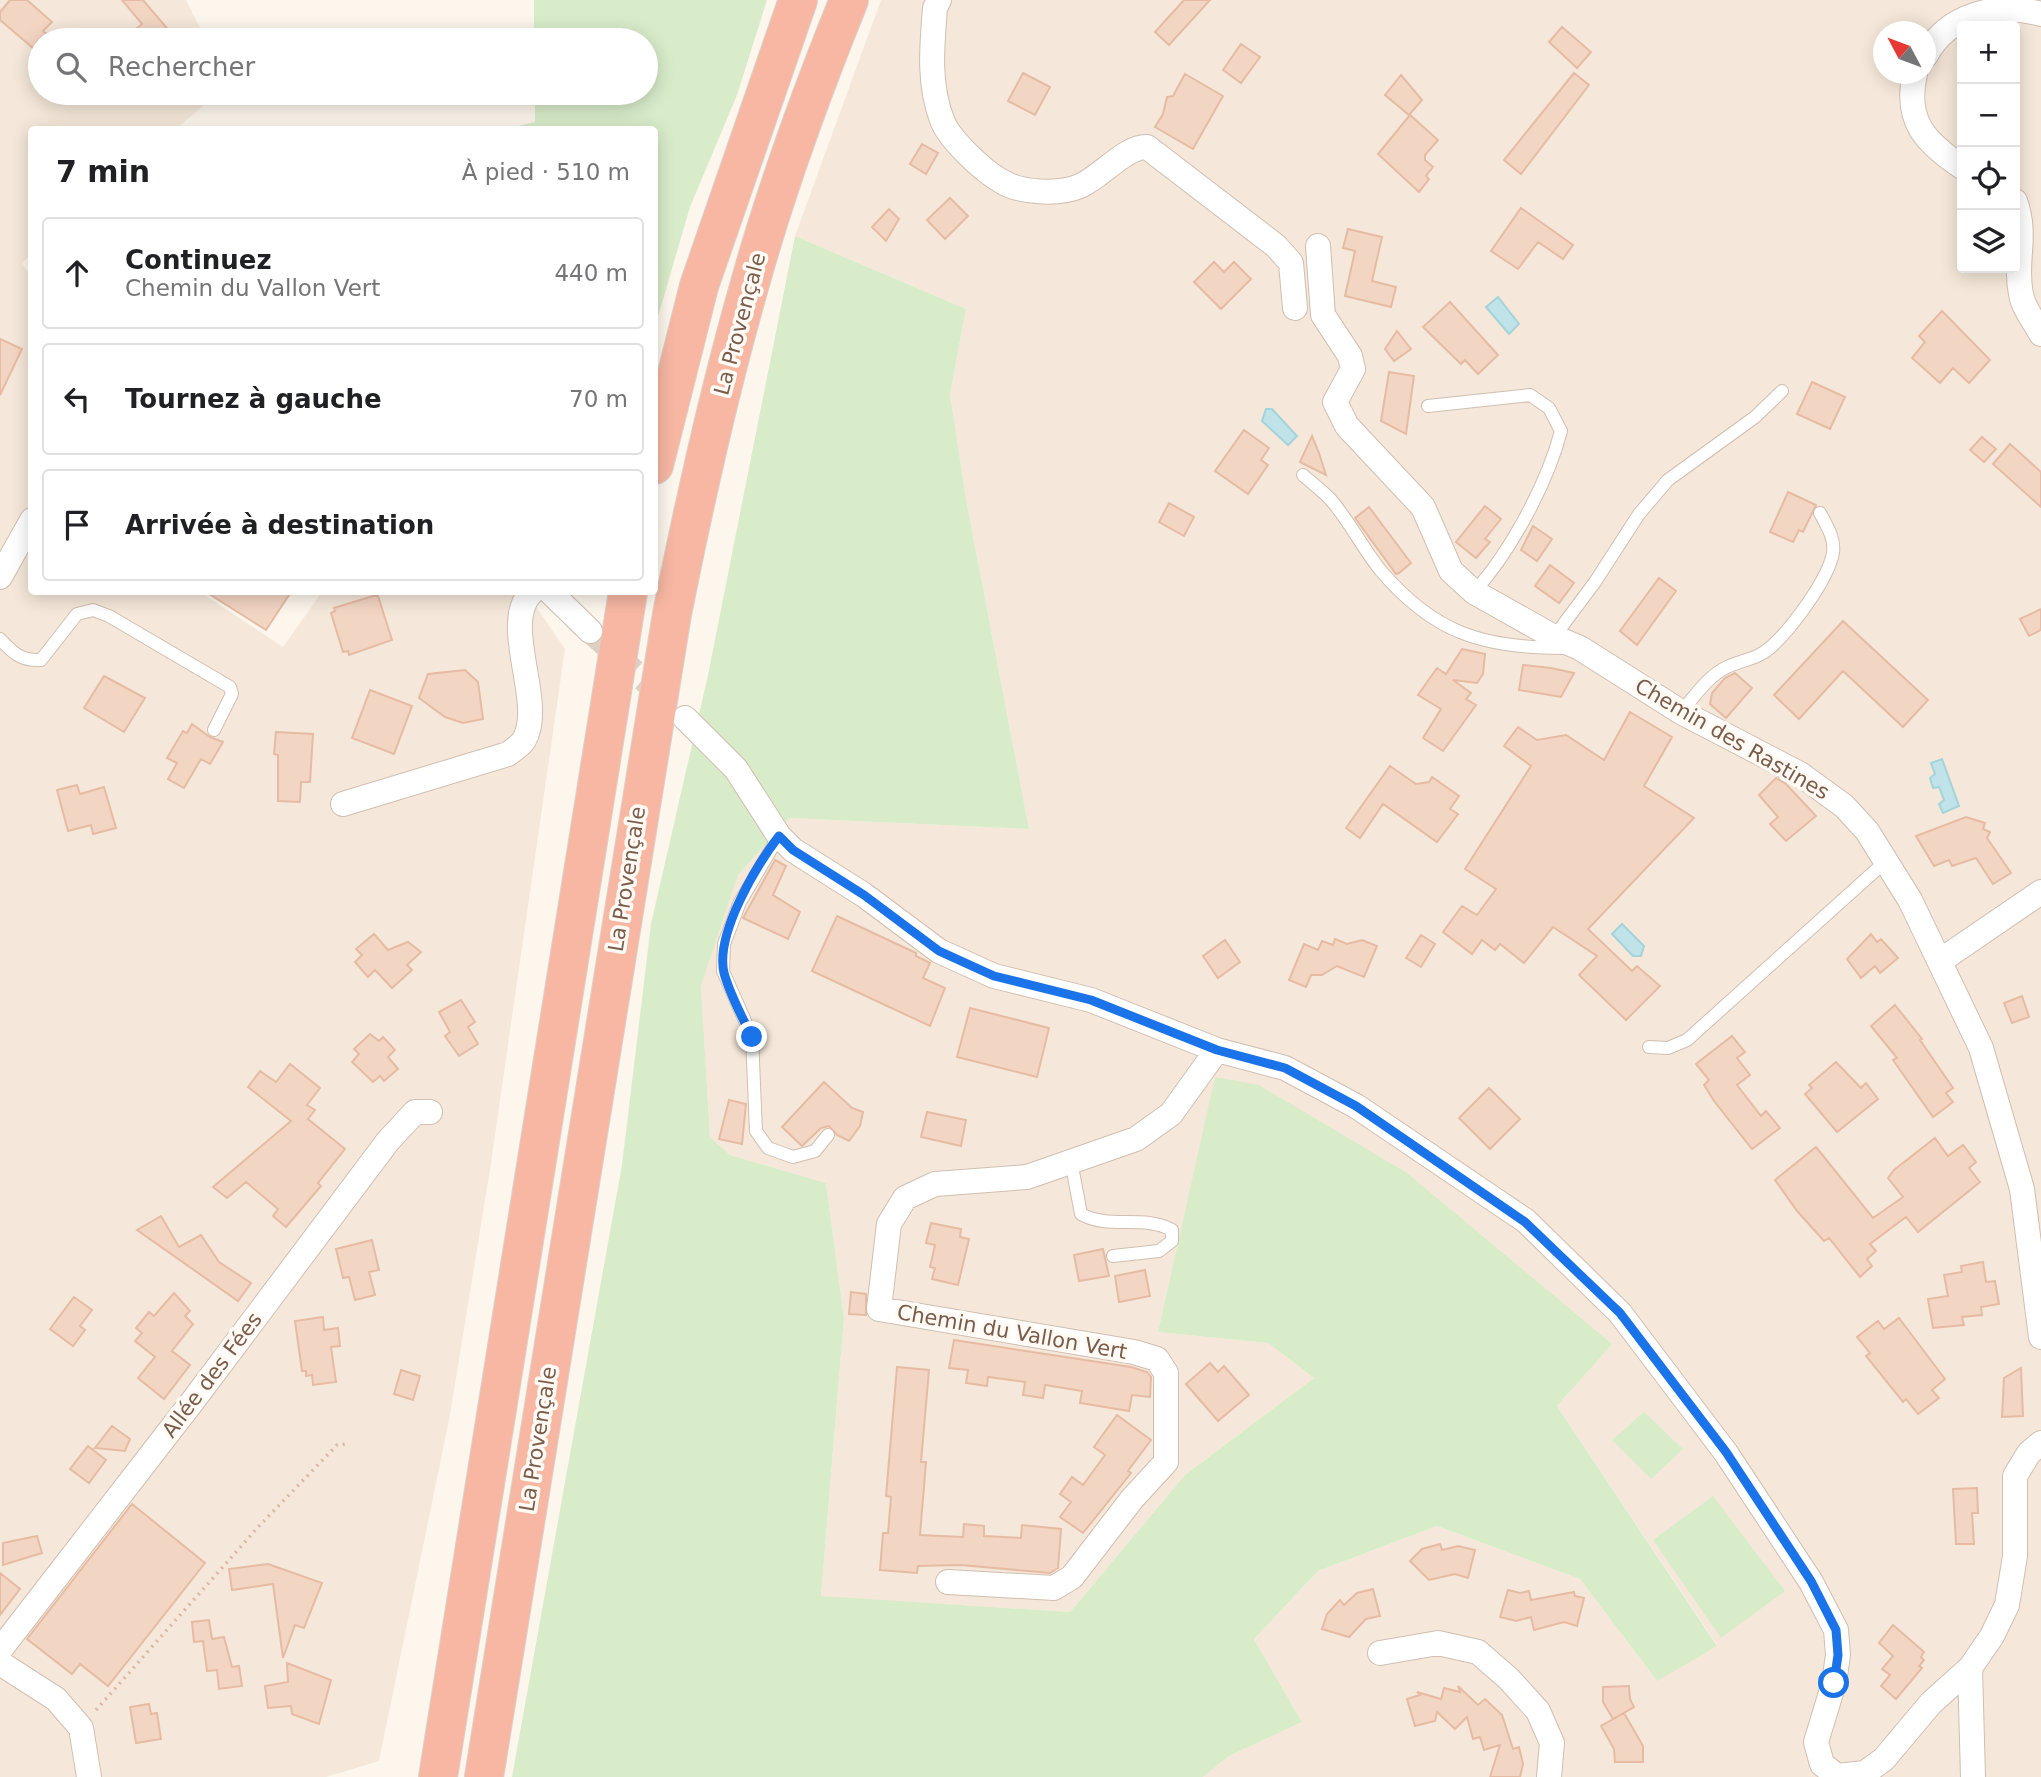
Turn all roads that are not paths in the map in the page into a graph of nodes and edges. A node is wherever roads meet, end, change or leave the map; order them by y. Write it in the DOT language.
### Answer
graph roads {
  1 [pos="798,0"];
  2 [pos="849,0"];
  3 [pos="939,0"];
  4 [pos="2041,14"];
  5 [pos="1936,37"];
  6 [pos="1914,84"];
  7 [pos="1957,164"];
  8 [pos="2018,210"];
  9 [pos="1318,246"];
  10 [pos="1295,308"];
  11 [pos="2041,334"];
  12 [pos="1782,391"];
  13 [pos="1428,407"];
  14 [pos="658,448"];
  15 [pos="1303,475"];
  16 [pos="1820,513"];
  17 [pos="28,527"];
  18 [pos="0,577"];
  19 [pos="1474,592"];
  20 [pos="529,595"];
  21 [pos="553,595"];
  22 [pos="628,595"];
  23 [pos="590,631"];
  24 [pos="1553,637"];
  25 [pos="0,639"];
  26 [pos="1580,648"];
  27 [pos="1681,712"];
  28 [pos="685,718"];
  29 [pos="215,730"];
  30 [pos="343,804"];
  31 [pos="779,836"];
  32 [pos="1886,861"];
  33 [pos="2041,892"];
  34 [pos="1940,961"];
  35 [pos="1649,1047"];
  36 [pos="1217,1050"];
  37 [pos="430,1112"];
  38 [pos="828,1135"];
  39 [pos="1071,1161"];
  40 [pos="2032,1187"];
  41 [pos="1113,1256"];
  42 [pos="2041,1337"];
  43 [pos="2041,1443"];
  44 [pos="948,1582"];
  45 [pos="0,1650"];
  46 [pos="1380,1653"];
  47 [pos="0,1663"];
  48 [pos="1970,1668"];
  49 [pos="89,1777"];
  50 [pos="438,1777"];
  51 [pos="484,1777"];
  52 [pos="1549,1777"];
  53 [pos="1973,1777"];
  1 -- 14 [label="highway"];
  2 -- 51 [label="highway, La Provençale"];
  3 -- 10 [label="street"];
  4 -- 5 [label="street"];
  6 -- 7 [label="street"];
  8 -- 11 [label="street"];
  9 -- 19 [label="street, Chemin des Rastines"];
  12 -- 24 [label="lane"];
  13 -- 19 [label="lane"];
  15 -- 26 [label="lane"];
  16 -- 27 [label="lane"];
  17 -- 18 [label="street"];
  19 -- 24 [label="street, Chemin des Rastines"];
  20 -- 30 [label="street"];
  21 -- 23 [label="street"];
  22 -- 50 [label="highway"];
  24 -- 26 [label="street, Chemin des Rastines"];
  25 -- 29 [label="lane"];
  26 -- 27 [label="street, Chemin des Rastines"];
  27 -- 32 [label="street, Chemin des Rastines"];
  28 -- 31 [label="street"];
  31 -- 36 [label="street"];
  31 -- 38 [label="lane"];
  32 -- 34 [label="street, Chemin des Rastines"];
  32 -- 35 [label="lane"];
  33 -- 34 [label="street"];
  34 -- 40 [label="street, Chemin des Rastines"];
  36 -- 39 [label="street, Chemin du Vallon Vert"];
  36 -- 48 [label="street"];
  37 -- 45 [label="street, Allée des Fées"];
  39 -- 41 [label="lane"];
  39 -- 44 [label="street, Chemin du Vallon Vert"];
  40 -- 42 [label="street, Chemin des Rastines"];
  43 -- 48 [label="street"];
  46 -- 52 [label="street"];
  47 -- 49 [label="street"];
  48 -- 53 [label="street"];
}
